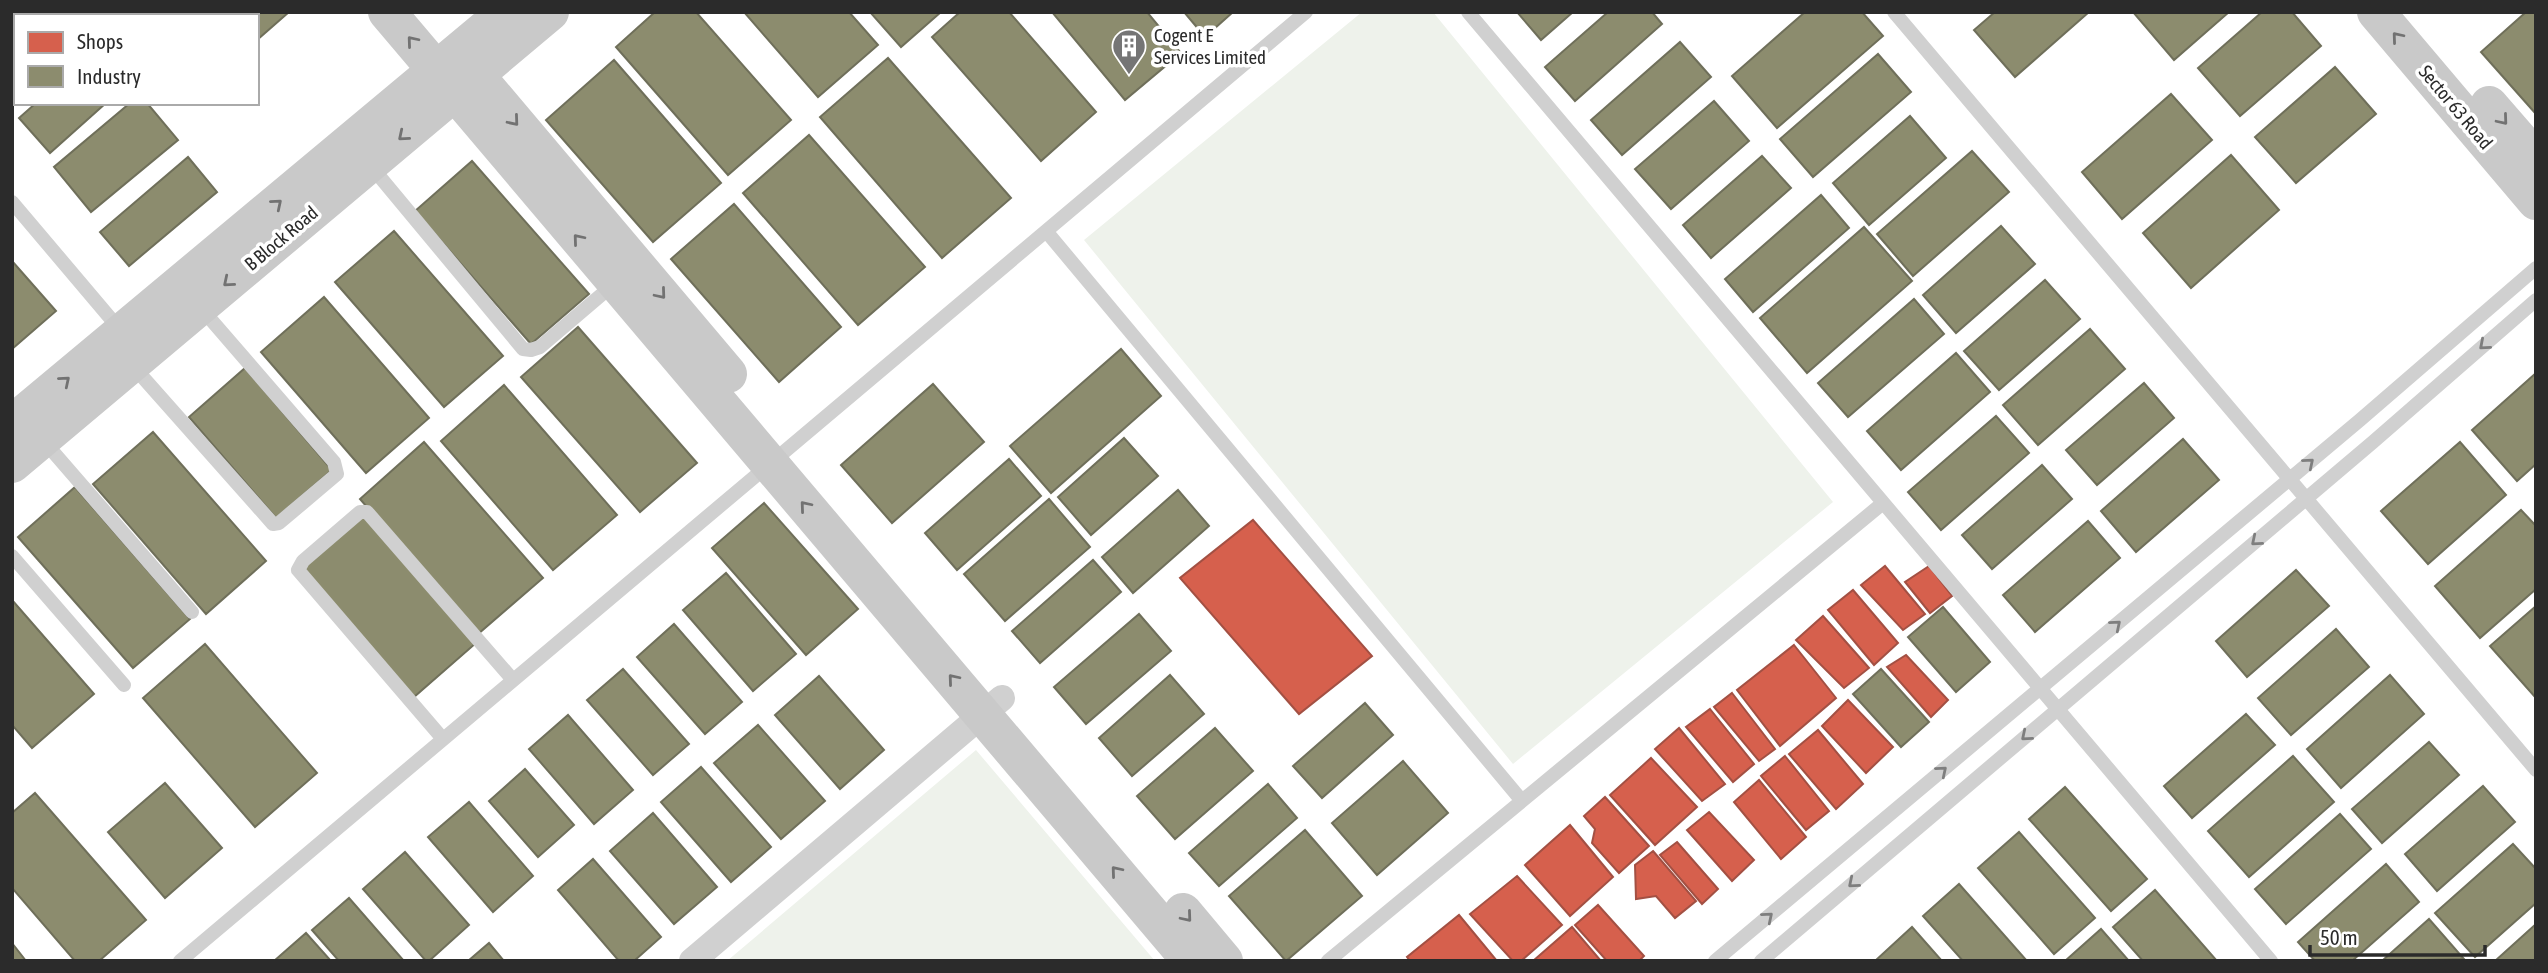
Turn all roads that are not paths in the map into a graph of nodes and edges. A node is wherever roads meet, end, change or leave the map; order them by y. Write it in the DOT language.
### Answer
graph roads {
  1 [pos="387,12"];
  2 [pos="423,12"];
  3 [pos="506,12"];
  4 [pos="550,12"];
  5 [pos="1306,12"];
  6 [pos="1468,12"];
  7 [pos="1894,12"];
  8 [pos="2376,12"];
  9 [pos="2411,12"];
  10 [pos="456,73"];
  11 [pos="2536,159"];
  12 [pos="369,164"];
  13 [pos="2536,201"];
  14 [pos="12,202"];
  15 [pos="1046,231"];
  16 [pos="2536,268"];
  17 [pos="615,283"];
  18 [pos="2536,300"];
  19 [pos="199,307"];
  20 [pos="132,351"];
  21 [pos="27,432"];
  22 [pos="780,456"];
  23 [pos="12,464"];
  24 [pos="2290,479"];
  25 [pos="2306,499"];
  26 [pos="1883,503"];
  27 [pos="12,556"];
  28 [pos="192,612"];
  29 [pos="513,680"];
  30 [pos="124,685"];
  31 [pos="2040,688"];
  32 [pos="993,707"];
  33 [pos="2058,709"];
  34 [pos="443,738"];
  35 [pos="2536,770"];
  36 [pos="1522,801"];
  37 [pos="180,961"];
  38 [pos="692,961"];
  39 [pos="1191,961"];
  40 [pos="1224,961"];
  41 [pos="1328,961"];
  42 [pos="1715,961"];
  43 [pos="1761,961"];
  44 [pos="2271,961"];
  10 -- 1 [label="street, one-way"];
  2 -- 10 [label="street"];
  3 -- 10 [label="street, B Block Road"];
  4 -- 10 [label="street, B Block Road"];
  5 -- 15 [label="lane"];
  6 -- 26 [label="lane"];
  7 -- 24 [label="lane"];
  13 -- 8 [label="street, Sector 63 Road, one-way"];
  9 -- 11 [label="street, Sector 63 Road, one-way"];
  10 -- 12 [label="street, B Block Road, one-way"];
  17 -- 10 [label="street, one-way"];
  20 -- 10 [label="street, B Block Road, one-way"];
  10 -- 22 [label="street, one-way"];
  12 -- 17 [label="lane"];
  12 -- 19 [label="street, B Block Road, one-way"];
  14 -- 20 [label="lane"];
  15 -- 22 [label="lane"];
  15 -- 36 [label="lane"];
  24 -- 16 [label="lane, one-way"];
  17 -- 22 [label="street"];
  18 -- 25 [label="lane, one-way"];
  19 -- 20 [label="street, B Block Road"];
  19 -- 20 [label="lane"];
  20 -- 21 [label="street, B Block Road"];
  21 -- 23 [label="street, B Block Road"];
  21 -- 28 [label="lane"];
  22 -- 29 [label="lane"];
  22 -- 32 [label="street"];
  24 -- 25 [label="lane"];
  31 -- 24 [label="lane, one-way"];
  25 -- 33 [label="lane, one-way"];
  25 -- 35 [label="lane"];
  26 -- 31 [label="lane"];
  26 -- 36 [label="lane"];
  27 -- 30 [label="lane"];
  29 -- 34 [label="lane"];
  29 -- 34 [label="lane"];
  31 -- 33 [label="lane"];
  42 -- 31 [label="lane, one-way"];
  32 -- 38 [label="street"];
  39 -- 32 [label="street, one-way"];
  32 -- 40 [label="street, one-way"];
  33 -- 43 [label="lane, one-way"];
  33 -- 44 [label="lane"];
  34 -- 37 [label="lane"];
  36 -- 41 [label="lane"];
}
